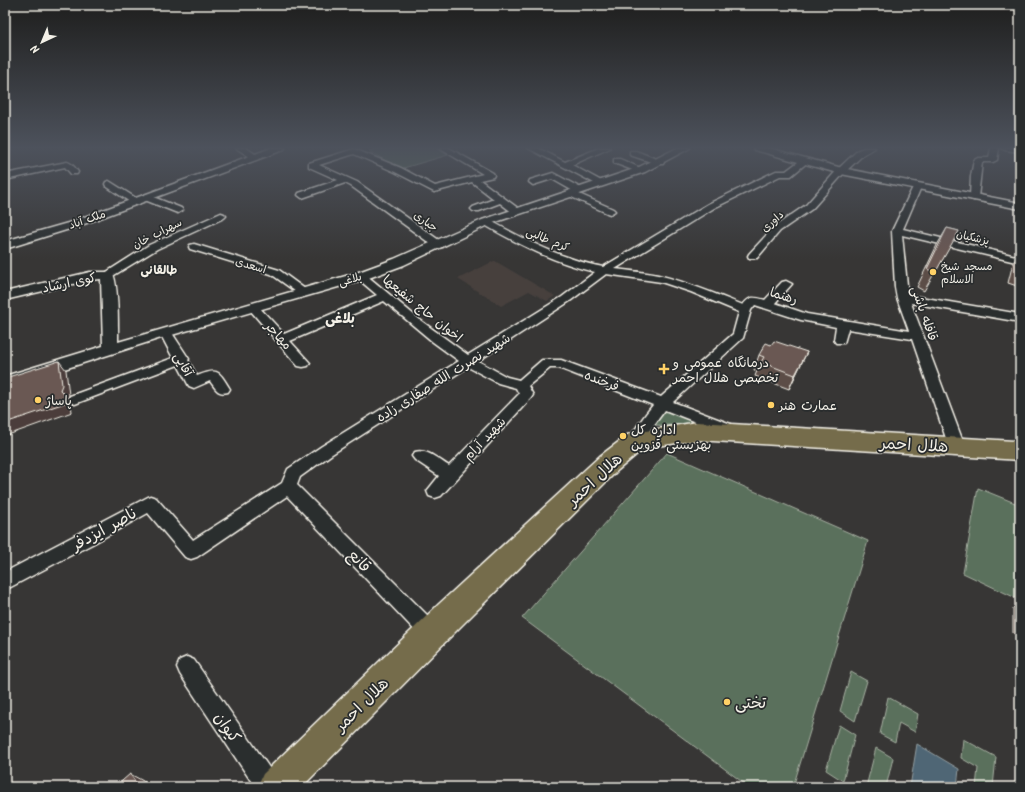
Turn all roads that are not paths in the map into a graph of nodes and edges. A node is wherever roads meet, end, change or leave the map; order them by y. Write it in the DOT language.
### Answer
graph roads {
  1 [pos="110,185"];
  2 [pos="182,185"];
  3 [pos="331,185"];
  4 [pos="355,185"];
  5 [pos="426,185"];
  6 [pos="450,185"];
  7 [pos="481,185"];
  8 [pos="566,185"];
  9 [pos="594,185"];
  10 [pos="754,185"];
  11 [pos="829,185"];
  12 [pos="907,185"];
  13 [pos="975,185"];
  14 [pos="917,187"];
  15 [pos="574,191"];
  16 [pos="302,195"];
  17 [pos="974,197"];
  18 [pos="148,198"];
  19 [pos="501,200"];
  20 [pos="136,202"];
  21 [pos="1020,206"];
  22 [pos="476,209"];
  23 [pos="178,210"];
  24 [pos="610,211"];
  25 [pos="516,212"];
  26 [pos="221,216"];
  27 [pos="486,222"];
  28 [pos="897,231"];
  29 [pos="5,245"];
  30 [pos="439,245"];
  31 [pos="194,247"];
  32 [pos="753,256"];
  33 [pos="1020,260"];
  34 [pos="604,271"];
  35 [pos="107,275"];
  36 [pos="361,276"];
  37 [pos="786,284"];
  38 [pos="303,292"];
  39 [pos="5,296"];
  40 [pos="386,296"];
  41 [pos="903,298"];
  42 [pos="767,305"];
  43 [pos="254,308"];
  44 [pos="745,310"];
  45 [pos="1020,318"];
  46 [pos="842,325"];
  47 [pos="166,333"];
  48 [pos="917,336"];
  49 [pos="283,339"];
  50 [pos="840,340"];
  51 [pos="111,349"];
  52 [pos="182,359"];
  53 [pos="468,361"];
  54 [pos="303,363"];
  55 [pos="5,382"];
  56 [pos="521,385"];
  57 [pos="223,389"];
  58 [pos="75,399"];
  59 [pos="662,404"];
  60 [pos="742,434"];
  61 [pos="637,440"];
  62 [pos="958,447"];
  63 [pos="1020,451"];
  64 [pos="420,456"];
  65 [pos="449,474"];
  66 [pos="288,487"];
  67 [pos="435,491"];
  68 [pos="5,581"];
  69 [pos="432,634"];
  70 [pos="187,667"];
  71 [pos="269,787"];
  72 [pos="276,787"];
  1 -- 20 [label="street"];
  2 -- 18 [label="street, ملک آباد"];
  3 -- 16 [label="street"];
  4 -- 30 [label="street, جباری"];
  5 -- 6 [label="street, جباری"];
  7 -- 19 [label="street"];
  8 -- 15 [label="street"];
  9 -- 15 [label="street, بلاغی"];
  10 -- 34 [label="street, شهید نصرت الله صفاری زاده"];
  11 -- 32 [label="street, داوری"];
  12 -- 14 [label="street"];
  13 -- 17 [label="street"];
  14 -- 17 [label="street"];
  14 -- 28 [label="street, قافله باشی"];
  15 -- 24 [label="street"];
  15 -- 25 [label="street, بلاغی"];
  17 -- 21 [label="street"];
  18 -- 20 [label="street, ملک آباد"];
  18 -- 23 [label="street"];
  19 -- 22 [label="street"];
  19 -- 25 [label="street"];
  20 -- 29 [label="street, ملک آباد"];
  25 -- 27 [label="street, بلاغی"];
  26 -- 35 [label="street, سهراب خان"];
  27 -- 30 [label="street, بلاغی"];
  27 -- 34 [label="street, کرم طالبی"];
  28 -- 33 [label="street, پزشکیان"];
  28 -- 41 [label="street, قافله باشی"];
  30 -- 36 [label="street, بلاغی"];
  31 -- 38 [label="street, اسعدی"];
  34 -- 44 [label="street"];
  34 -- 53 [label="street, شهید نصرت الله صفاری زاده"];
  35 -- 39 [label="street, کوی ارشاد"];
  35 -- 51 [label="street, کوی ارشاد"];
  36 -- 38 [label="street, بلاغی"];
  36 -- 40 [label="street, اخوان حاج شفیعها"];
  37 -- 42 [label="street"];
  38 -- 43 [label="street, بلاغی"];
  40 -- 49 [label="street"];
  40 -- 53 [label="street, اخوان حاج شفیعها"];
  41 -- 45 [label="street"];
  41 -- 48 [label="street, قافله باشی"];
  42 -- 44 [label="street, رهنما"];
  42 -- 46 [label="street, رهنما"];
  43 -- 47 [label="street, بلاغی"];
  43 -- 49 [label="street, مهاجر"];
  44 -- 59 [label="street"];
  46 -- 48 [label="street, رهنما"];
  46 -- 50 [label="street"];
  47 -- 51 [label="street, بلاغی"];
  47 -- 52 [label="street, آقایی"];
  48 -- 62 [label="street, قافله باشی"];
  49 -- 54 [label="street, مهاجر"];
  51 -- 55 [label="street, بلاغی"];
  52 -- 57 [label="street, آقایی"];
  52 -- 58 [label="street"];
  53 -- 56 [label="street"];
  53 -- 66 [label="street, شهید نصرت الله صفاری زاده"];
  56 -- 59 [label="street, فرخنده"];
  56 -- 65 [label="street, شهید آرام"];
  59 -- 60 [label="street, فرخنده"];
  59 -- 61 [label="street"];
  60 -- 61 [label="main road, هلال احمر"];
  60 -- 62 [label="main road, هلال احمر"];
  61 -- 69 [label="main road, هلال احمر"];
  62 -- 63 [label="main road, هلال احمر"];
  64 -- 65 [label="street"];
  65 -- 67 [label="street, شهید آرام"];
  66 -- 68 [label="street, ناصر ایزدفر"];
  66 -- 69 [label="street, قانع"];
  69 -- 72 [label="main road, هلال احمر"];
  70 -- 71 [label="street, کیوان"];
}
